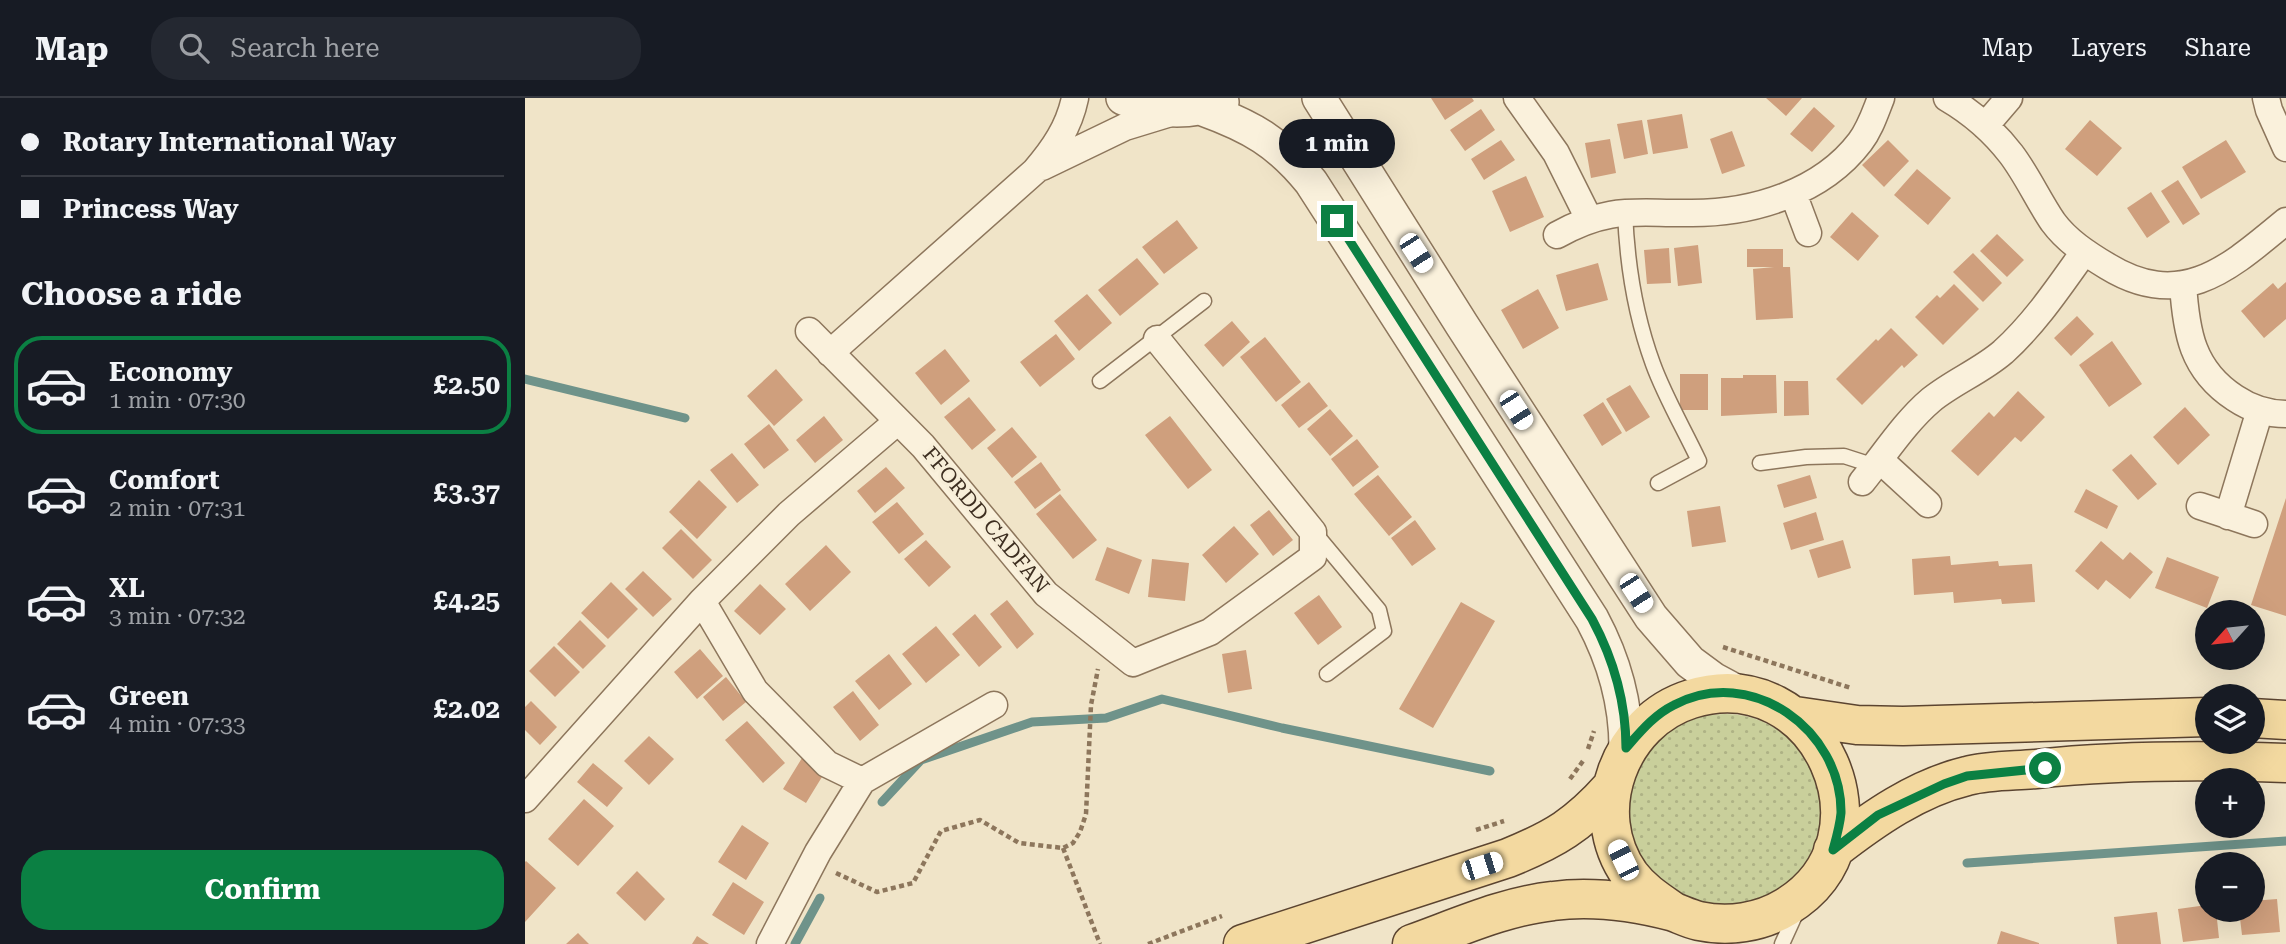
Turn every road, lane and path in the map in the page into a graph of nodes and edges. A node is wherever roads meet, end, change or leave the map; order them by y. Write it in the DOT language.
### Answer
graph roads {
  1 [pos="1075,98"];
  2 [pos="1123,98"];
  3 [pos="1235,98"];
  4 [pos="1319,98"];
  5 [pos="1517,98"];
  6 [pos="1881,98"];
  7 [pos="1947,98"];
  8 [pos="2009,98"];
  9 [pos="2266,98"];
  10 [pos="1189,110"];
  11 [pos="1985,126"];
  12 [pos="2286,148"];
  13 [pos="1035,171"];
  14 [pos="1793,193"];
  15 [pos="1625,212"];
  16 [pos="1589,219"];
  17 [pos="2286,221"];
  18 [pos="1808,233"];
  19 [pos="1557,235"];
  20 [pos="2084,252"];
  21 [pos="2183,284"];
  22 [pos="1204,301"];
  23 [pos="809,331"];
  24 [pos="1157,339"];
  25 [pos="830,353"];
  26 [pos="1100,381"];
  27 [pos="2260,411"];
  28 [pos="2286,414"];
  29 [pos="898,421"];
  30 [pos="1760,463"];
  31 [pos="1872,469"];
  32 [pos="1658,483"];
  33 [pos="1929,504"];
  34 [pos="2200,506"];
  35 [pos="2228,516"];
  36 [pos="2254,524"];
  37 [pos="1313,532"];
  38 [pos="702,601"];
  39 [pos="1718,645"];
  40 [pos="1327,674"];
  41 [pos="1864,692"];
  42 [pos="1741,694"];
  43 [pos="995,705"];
  44 [pos="1091,705"];
  45 [pos="1795,716"];
  46 [pos="2195,717"];
  47 [pos="2265,719"];
  48 [pos="2286,720"];
  49 [pos="1593,721"];
  50 [pos="1626,748"];
  51 [pos="2286,763"];
  52 [pos="862,781"];
  53 [pos="1568,781"];
  54 [pos="1611,788"];
  55 [pos="525,799"];
  56 [pos="1517,816"];
  57 [pos="1467,833"];
  58 [pos="1063,848"];
  59 [pos="1833,850"];
  60 [pos="813,862"];
  61 [pos="1810,888"];
  62 [pos="1692,922"];
  63 [pos="1238,928"];
  64 [pos="771,944"];
  65 [pos="1100,944"];
  66 [pos="1148,944"];
  67 [pos="1412,944"];
  68 [pos="1782,944"];
  1 -- 13 [label="street"];
  2 -- 10 [label="street"];
  3 -- 10 [label="street"];
  4 -- 42 [label="street"];
  5 -- 16 [label="street"];
  6 -- 14 [label="street"];
  7 -- 11 [label="street"];
  8 -- 11 [label="street"];
  9 -- 12 [label="street"];
  10 -- 13 [label="street"];
  10 -- 50 [label="street"];
  11 -- 20 [label="street"];
  13 -- 25 [label="street"];
  14 -- 15 [label="street"];
  14 -- 18 [label="street"];
  15 -- 16 [label="street"];
  15 -- 32 [label="lane"];
  16 -- 19 [label="street"];
  17 -- 21 [label="street"];
  20 -- 21 [label="street"];
  20 -- 31 [label="street"];
  21 -- 27 [label="street"];
  22 -- 24 [label="lane"];
  23 -- 25 [label="street, FFORDD CADFAN"];
  24 -- 26 [label="lane"];
  24 -- 37 [label="street"];
  25 -- 29 [label="street, FFORDD CADFAN"];
  27 -- 28 [label="street"];
  27 -- 35 [label="street"];
  29 -- 37 [label="street, FFORDD CADFAN"];
  29 -- 38 [label="street"];
  30 -- 31 [label="lane"];
  31 -- 33 [label="street"];
  34 -- 35 [label="street"];
  35 -- 36 [label="street"];
  37 -- 40 [label="lane"];
  38 -- 52 [label="street"];
  38 -- 55 [label="street"];
  39 -- 41 [label="path"];
  42 -- 45 [label="main road"];
  42 -- 50 [label="main road"];
  43 -- 52 [label="street"];
  44 -- 58 [label="path"];
  45 -- 46 [label="main road"];
  45 -- 59 [label="main road"];
  47 -- 48 [label="main road"];
  49 -- 53 [label="path"];
  50 -- 54 [label="main road"];
  51 -- 59 [label="main road"];
  52 -- 60 [label="street"];
  54 -- 62 [label="main road"];
  54 -- 63 [label="main road"];
  56 -- 57 [label="path"];
  58 -- 60 [label="path"];
  58 -- 65 [label="path"];
  59 -- 61 [label="main road"];
  60 -- 64 [label="street"];
  61 -- 62 [label="main road"];
  61 -- 68 [label="lane"];
  62 -- 67 [label="main road"];
  63 -- 66 [label="path"];
}
